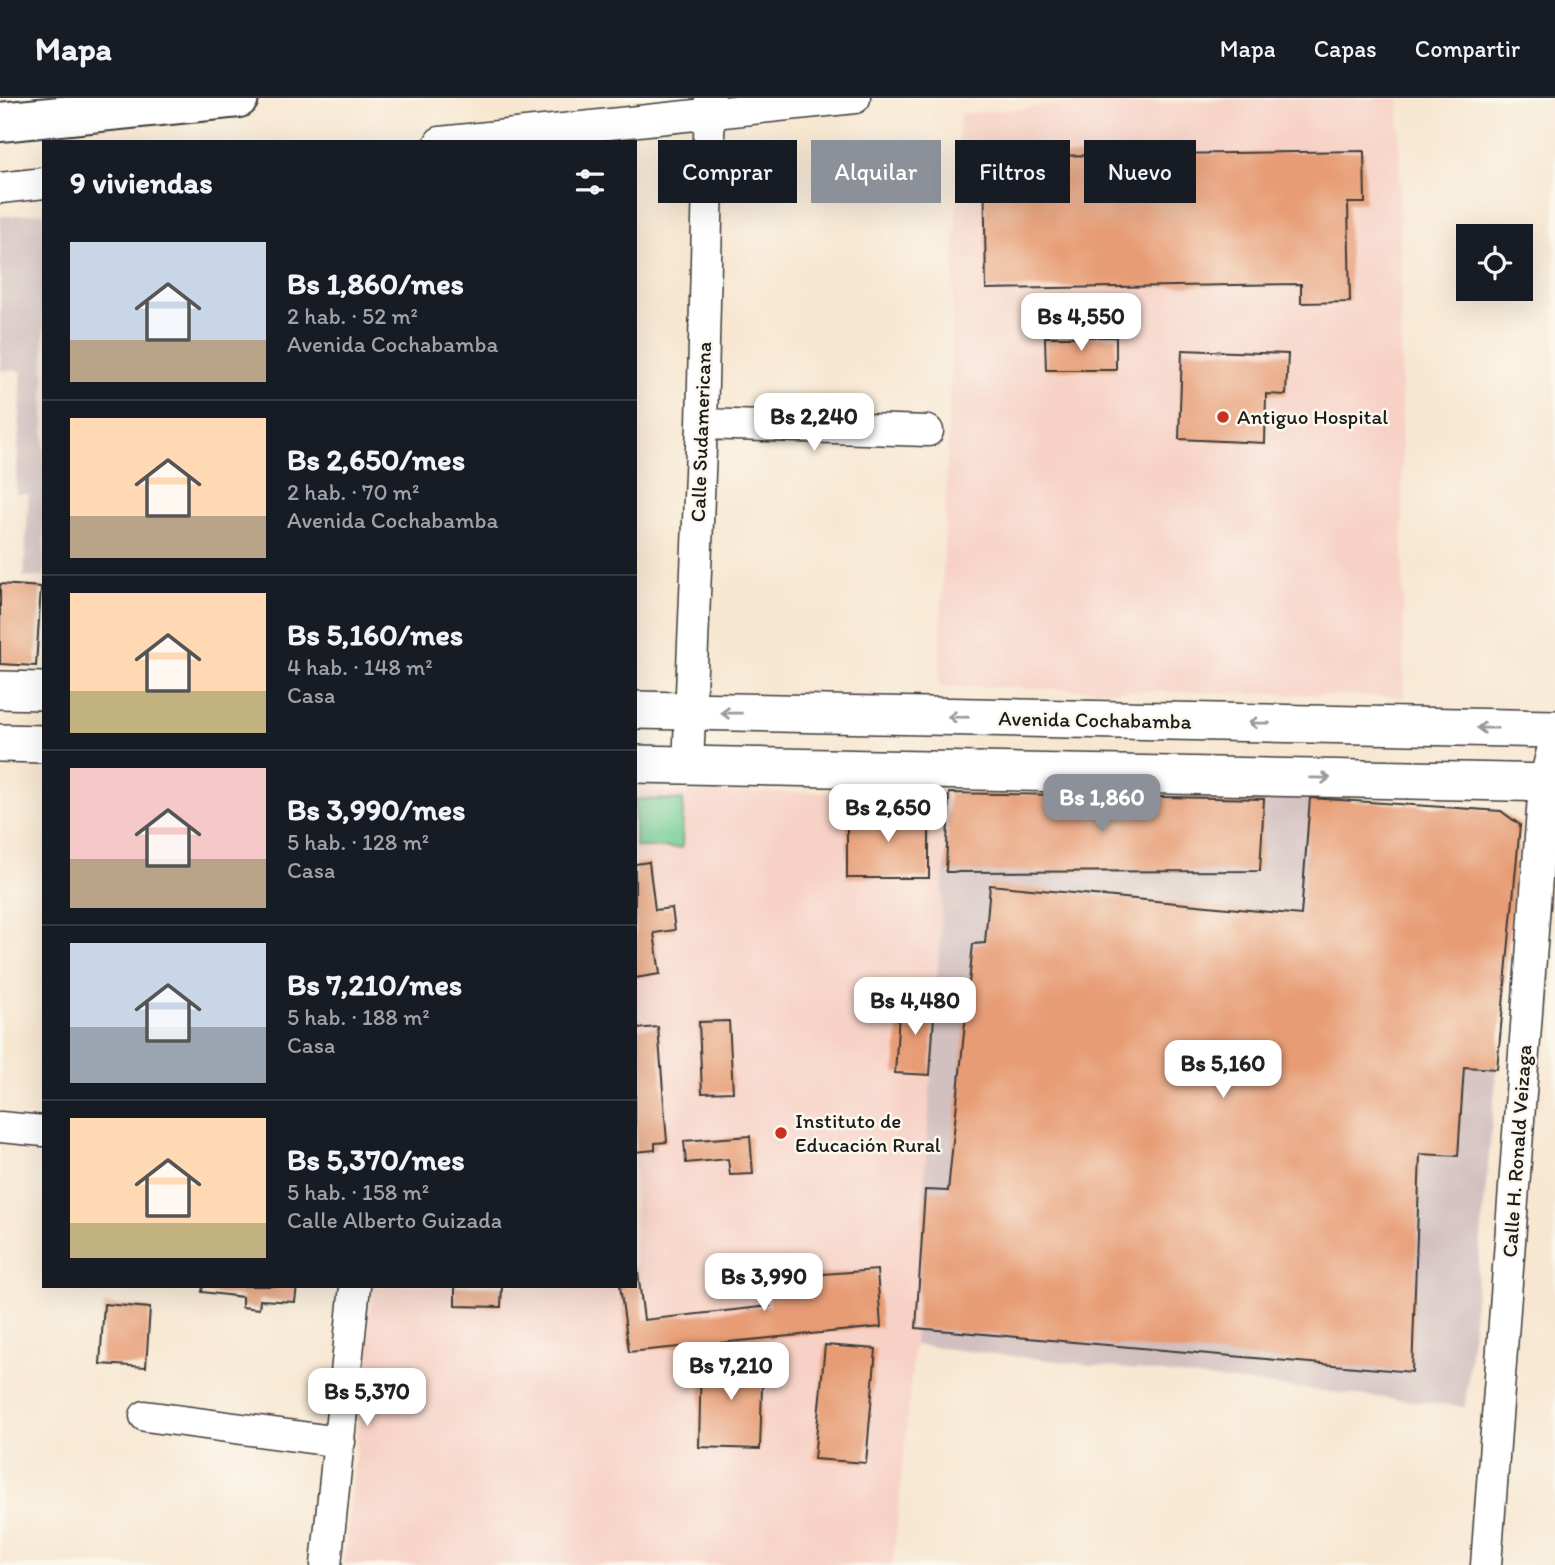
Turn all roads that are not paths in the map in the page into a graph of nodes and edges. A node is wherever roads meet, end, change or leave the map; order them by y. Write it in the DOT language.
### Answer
graph roads {
  1 [pos="239,98"];
  2 [pos="855,98"];
  3 [pos="710,106"];
  4 [pos="0,122"];
  5 [pos="455,140"];
  6 [pos="42,183"];
  7 [pos="0,188"];
  8 [pos="702,424"];
  9 [pos="928,431"];
  10 [pos="0,690"];
  11 [pos="42,691"];
  12 [pos="637,710"];
  13 [pos="691,712"];
  14 [pos="1555,729"];
  15 [pos="1555,739"];
  16 [pos="0,743"];
  17 [pos="42,744"];
  18 [pos="637,764"];
  19 [pos="688,766"];
  20 [pos="1550,783"];
  21 [pos="0,1127"];
  22 [pos="42,1131"];
  23 [pos="355,1288"];
  24 [pos="145,1416"];
  25 [pos="340,1442"];
  26 [pos="326,1565"];
  27 [pos="1486,1565"];
  1 -- 4 [label="highway"];
  2 -- 3 [label="street"];
  3 -- 5 [label="street"];
  3 -- 8 [label="street, Calle Sudamericana"];
  6 -- 7 [label="street"];
  8 -- 9 [label="street"];
  8 -- 13 [label="street, Calle Sudamericana"];
  10 -- 11 [label="main road"];
  12 -- 13 [label="main road, Avenida Cochabamba"];
  14 -- 13 [label="main road, Avenida Cochabamba, one-way"];
  13 -- 19 [label="street, Calle Sudamericana"];
  15 -- 20 [label="street, Calle H. Ronald Veizaga"];
  16 -- 17 [label="main road"];
  18 -- 19 [label="main road"];
  19 -- 20 [label="main road, one-way"];
  20 -- 27 [label="street, Calle H. Ronald Veizaga"];
  21 -- 22 [label="street"];
  23 -- 25 [label="street"];
  24 -- 25 [label="street"];
  25 -- 26 [label="street"];
}
